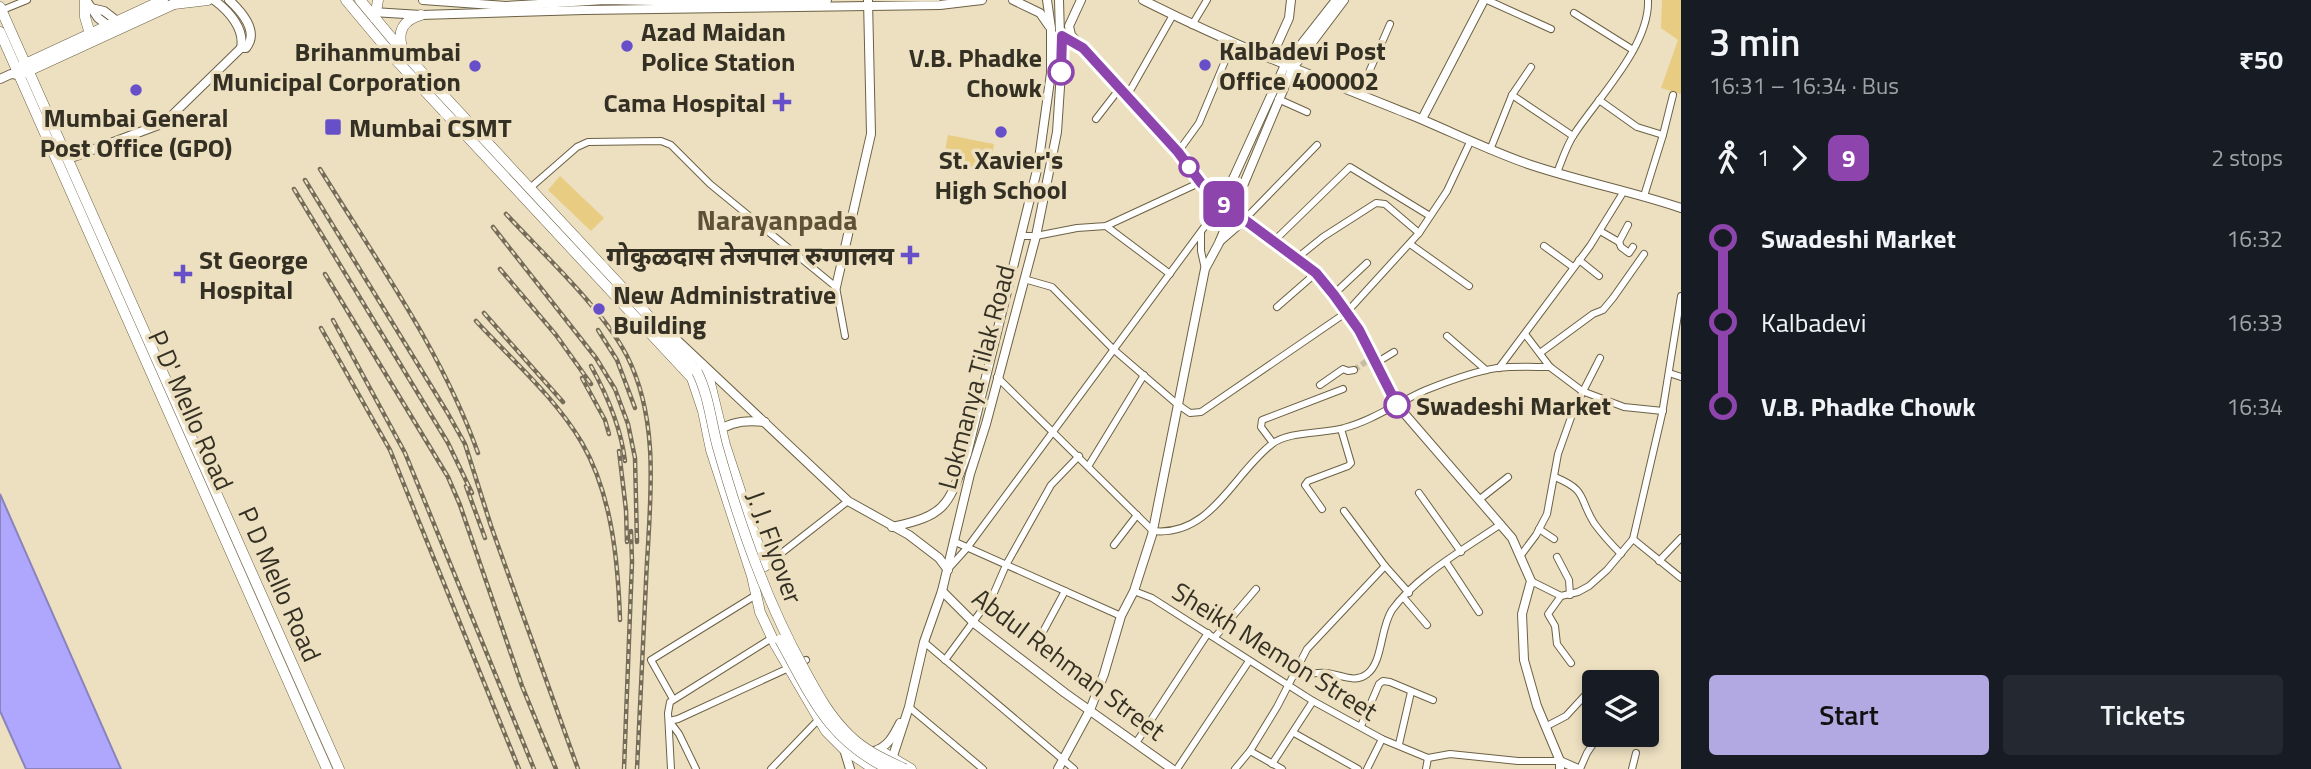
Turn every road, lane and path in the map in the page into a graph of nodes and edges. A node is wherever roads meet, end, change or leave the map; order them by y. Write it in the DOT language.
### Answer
graph roads {
  1 [pos="27,0"];
  2 [pos="208,0"];
  3 [pos="214,0"];
  4 [pos="229,0"];
  5 [pos="346,0"];
  6 [pos="424,0"];
  7 [pos="827,0"];
  8 [pos="982,0"];
  9 [pos="1013,0"];
  10 [pos="1038,0"];
  11 [pos="1047,0"];
  12 [pos="1059,0"];
  13 [pos="1081,0"];
  14 [pos="1207,0"];
  15 [pos="1291,0"];
  16 [pos="1336,0"];
  17 [pos="1344,0"];
  18 [pos="1485,0"];
  19 [pos="1648,0"];
  20 [pos="172,1"];
  21 [pos="1145,1"];
  22 [pos="87,3"];
  23 [pos="868,3"];
  24 [pos="605,5"];
  25 [pos="368,8"];
  26 [pos="1,9"];
  27 [pos="1040,12"];
  28 [pos="1574,13"];
  29 [pos="421,15"];
  30 [pos="1172,15"];
  31 [pos="1390,24"];
  32 [pos="1192,25"];
  33 [pos="117,26"];
  34 [pos="1051,28"];
  35 [pos="1550,29"];
  36 [pos="0,32"];
  37 [pos="90,34"];
  38 [pos="1062,36"];
  39 [pos="1233,42"];
  40 [pos="241,48"];
  41 [pos="1083,48"];
  42 [pos="1633,50"];
  43 [pos="405,54"];
  44 [pos="1271,58"];
  45 [pos="1289,67"];
  46 [pos="1531,67"];
  47 [pos="21,70"];
  48 [pos="0,79"];
  49 [pos="1120,88"];
  50 [pos="1359,95"];
  51 [pos="1512,95"];
  52 [pos="1673,95"];
  53 [pos="1127,96"];
  54 [pos="1278,99"];
  55 [pos="1599,100"];
  56 [pos="1307,112"];
  57 [pos="1096,119"];
  58 [pos="1422,120"];
  59 [pos="1663,135"];
  60 [pos="1573,136"];
  61 [pos="1470,142"];
  62 [pos="1317,145"];
  63 [pos="1490,150"];
  64 [pos="1178,152"];
  65 [pos="68,159"];
  66 [pos="1557,173"];
  67 [pos="1201,183"];
  68 [pos="530,188"];
  69 [pos="1624,191"];
  70 [pos="1644,196"];
  71 [pos="1222,203"];
  72 [pos="1681,208"];
  73 [pos="1231,210"];
  74 [pos="1430,216"];
  75 [pos="1244,220"];
  76 [pos="1628,225"];
  77 [pos="1106,226"];
  78 [pos="1600,230"];
  79 [pos="1201,232"];
  80 [pos="1419,233"];
  81 [pos="1021,236"];
  82 [pos="1036,236"];
  83 [pos="1273,242"];
  84 [pos="1619,242"];
  85 [pos="1219,243"];
  86 [pos="1410,244"];
  87 [pos="1544,246"];
  88 [pos="1633,247"];
  89 [pos="1644,254"];
  90 [pos="1297,258"];
  91 [pos="1578,260"];
  92 [pos="1367,264"];
  93 [pos="1573,267"];
  94 [pos="1205,269"];
  95 [pos="1316,273"];
  96 [pos="1170,274"];
  97 [pos="1599,276"];
  98 [pos="1024,279"];
  99 [pos="1469,286"];
  100 [pos="836,287"];
  101 [pos="1334,295"];
  102 [pos="1681,296"];
  103 [pos="1277,307"];
  104 [pos="1347,312"];
  105 [pos="642,316"];
  106 [pos="1525,334"];
  107 [pos="845,336"];
  108 [pos="1447,336"];
  109 [pos="1678,345"];
  110 [pos="1113,349"];
  111 [pos="1394,352"];
  112 [pos="1540,353"];
  113 [pos="1600,358"];
  114 [pos="1372,360"];
  115 [pos="1550,366"];
  116 [pos="700,368"];
  117 [pos="1499,368"];
  118 [pos="1354,370"];
  119 [pos="1486,370"];
  120 [pos="1669,373"];
  121 [pos="1144,375"];
  122 [pos="997,376"];
  123 [pos="1681,377"];
  124 [pos="1320,385"];
  125 [pos="1343,389"];
  126 [pos="1582,391"];
  127 [pos="1177,404"];
  128 [pos="1397,405"];
  129 [pos="1663,411"];
  130 [pos="766,422"];
  131 [pos="721,428"];
  132 [pos="1341,429"];
  133 [pos="1052,430"];
  134 [pos="1273,443"];
  135 [pos="711,450"];
  136 [pos="1079,456"];
  137 [pos="1089,465"];
  138 [pos="1508,477"];
  139 [pos="1555,477"];
  140 [pos="1419,493"];
  141 [pos="1480,499"];
  142 [pos="848,501"];
  143 [pos="1322,509"];
  144 [pos="1344,511"];
  145 [pos="1137,515"];
  146 [pos="1501,524"];
  147 [pos="892,527"];
  148 [pos="1539,529"];
  149 [pos="1153,531"];
  150 [pos="1681,538"];
  151 [pos="1554,539"];
  152 [pos="1633,539"];
  153 [pos="953,541"];
  154 [pos="1114,545"];
  155 [pos="967,548"];
  156 [pos="1461,552"];
  157 [pos="1620,554"];
  158 [pos="1521,555"];
  159 [pos="1557,557"];
  160 [pos="1659,561"];
  161 [pos="1446,562"];
  162 [pos="1006,565"];
  163 [pos="765,566"];
  164 [pos="1385,566"];
  165 [pos="948,570"];
  166 [pos="1681,578"];
  167 [pos="1531,581"];
  168 [pos="1256,589"];
  169 [pos="942,591"];
  170 [pos="1065,591"];
  171 [pos="1134,591"];
  172 [pos="757,592"];
  173 [pos="1406,595"];
  174 [pos="1570,595"];
  175 [pos="1561,596"];
  176 [pos="1479,612"];
  177 [pos="1121,616"];
  178 [pos="974,623"];
  179 [pos="1427,625"];
  180 [pos="1211,635"];
  181 [pos="772,638"];
  182 [pos="1038,641"];
  183 [pos="924,642"];
  184 [pos="806,660"];
  185 [pos="945,660"];
  186 [pos="1249,661"];
  187 [pos="1571,663"];
  188 [pos="789,669"];
  189 [pos="1294,676"];
  190 [pos="294,680"];
  191 [pos="1288,685"];
  192 [pos="1410,692"];
  193 [pos="673,699"];
  194 [pos="1582,699"];
  195 [pos="1433,700"];
  196 [pos="1313,701"];
  197 [pos="909,707"];
  198 [pos="1090,710"];
  199 [pos="818,720"];
  200 [pos="669,721"];
  201 [pos="1361,726"];
  202 [pos="1547,726"];
  203 [pos="1294,733"];
  204 [pos="1382,739"];
  205 [pos="1136,743"];
  206 [pos="1399,744"];
  207 [pos="1592,747"];
  208 [pos="844,749"];
  209 [pos="879,750"];
  210 [pos="1250,751"];
  211 [pos="1636,753"];
  212 [pos="1427,758"];
  213 [pos="1063,760"];
  214 [pos="1272,764"];
  215 [pos="1560,765"];
  216 [pos="889,766"];
  217 [pos="327,769"];
  218 [pos="339,769"];
  219 [pos="671,769"];
  220 [pos="696,769"];
  221 [pos="771,769"];
  222 [pos="850,769"];
  223 [pos="874,769"];
  224 [pos="905,769"];
  225 [pos="911,769"];
  226 [pos="984,769"];
  227 [pos="1058,769"];
  228 [pos="1074,769"];
  229 [pos="1174,769"];
  230 [pos="1235,769"];
  231 [pos="1282,769"];
  232 [pos="1358,769"];
  233 [pos="1367,769"];
  234 [pos="1426,769"];
  235 [pos="1579,769"];
  236 [pos="1632,769"];
  1 -- 26 [label="street"];
  2 -- 20 [label="main road"];
  3 -- 40 [label="main road"];
  4 -- 40 [label="main road"];
  5 -- 25 [label="main road"];
  6 -- 24 [label="main road"];
  7 -- 24 [label="main road"];
  8 -- 23 [label="main road"];
  9 -- 27 [label="main road"];
  10 -- 27 [label="main road"];
  11 -- 34 [label="main road, Lokmanya Tilak Road"];
  12 -- 38 [label="main road, Lokmanya Tilak Road"];
  13 -- 41 [label="main road"];
  14 -- 32 [label="street"];
  15 -- 44 [label="main road"];
  16 -- 45 [label="main road"];
  17 -- 45 [label="main road"];
  18 -- 35 [label="street"];
  18 -- 58 [label="main road"];
  19 -- 42 [label="street"];
  20 -- 33 [label="main road"];
  21 -- 30 [label="main road"];
  22 -- 33 [label="main road"];
  22 -- 37 [label="main road"];
  23 -- 24 [label="main road"];
  23 -- 100 [label="main road"];
  24 -- 29 [label="main road"];
  25 -- 29 [label="main road"];
  25 -- 43 [label="main road"];
  25 -- 105 [label="main road"];
  26 -- 47 [label="main road"];
  27 -- 34 [label="main road"];
  28 -- 42 [label="street"];
  29 -- 43 [label="main road"];
  30 -- 32 [label="main road"];
  30 -- 53 [label="street"];
  31 -- 50 [label="street"];
  32 -- 39 [label="main road"];
  33 -- 37 [label="main road"];
  33 -- 47 [label="main road"];
  34 -- 38 [label="main road"];
  34 -- 81 [label="main road, Lokmanya Tilak Road"];
  36 -- 47 [label="main road"];
  37 -- 47 [label="main road"];
  38 -- 41 [label="main road"];
  38 -- 82 [label="main road, Lokmanya Tilak Road"];
  39 -- 44 [label="main road"];
  39 -- 64 [label="street"];
  40 -- 65 [label="main road"];
  41 -- 49 [label="main road"];
  42 -- 55 [label="street"];
  43 -- 68 [label="main road"];
  44 -- 45 [label="main road"];
  45 -- 50 [label="main road"];
  45 -- 54 [label="main road"];
  45 -- 71 [label="main road"];
  46 -- 51 [label="street"];
  47 -- 48 [label="main road"];
  47 -- 65 [label="main road, P D Mello Road"];
  47 -- 190 [label="main road, P D' Mello Road"];
  49 -- 53 [label="main road"];
  49 -- 57 [label="street"];
  50 -- 58 [label="main road"];
  51 -- 60 [label="street"];
  51 -- 63 [label="street"];
  52 -- 59 [label="street"];
  53 -- 64 [label="main road"];
  54 -- 56 [label="street"];
  54 -- 73 [label="main road"];
  55 -- 59 [label="street"];
  55 -- 60 [label="street"];
  58 -- 61 [label="main road"];
  59 -- 70 [label="street"];
  60 -- 66 [label="street"];
  61 -- 63 [label="main road"];
  61 -- 74 [label="street"];
  62 -- 75 [label="street"];
  63 -- 66 [label="main road"];
  64 -- 67 [label="main road"];
  65 -- 190 [label="main road, P D Mello Road"];
  66 -- 69 [label="main road"];
  67 -- 71 [label="main road"];
  67 -- 77 [label="street"];
  68 -- 100 [label="street"];
  68 -- 105 [label="main road"];
  69 -- 70 [label="main road"];
  69 -- 78 [label="street"];
  70 -- 72 [label="main road"];
  71 -- 73 [label="main road"];
  71 -- 79 [label="street"];
  73 -- 75 [label="main road"];
  73 -- 85 [label="main road"];
  74 -- 80 [label="street"];
  74 -- 83 [label="street"];
  75 -- 83 [label="main road"];
  75 -- 85 [label="main road"];
  76 -- 84 [label="street"];
  77 -- 82 [label="street"];
  77 -- 96 [label="street"];
  78 -- 84 [label="street"];
  78 -- 91 [label="street"];
  79 -- 94 [label="street"];
  79 -- 96 [label="street"];
  80 -- 86 [label="street"];
  80 -- 90 [label="street"];
  81 -- 82 [label="street"];
  81 -- 147 [label="main road, Lokmanya Tilak Road"];
  82 -- 98 [label="main road, Lokmanya Tilak Road"];
  83 -- 90 [label="main road"];
  84 -- 88 [label="street"];
  85 -- 94 [label="main road"];
  86 -- 99 [label="street"];
  86 -- 104 [label="street"];
  87 -- 93 [label="street"];
  89 -- 112 [label="street"];
  90 -- 95 [label="main road"];
  91 -- 93 [label="street"];
  91 -- 97 [label="street"];
  92 -- 101 [label="street"];
  93 -- 106 [label="street"];
  94 -- 127 [label="main road"];
  95 -- 101 [label="main road"];
  95 -- 103 [label="street"];
  96 -- 110 [label="street"];
  98 -- 110 [label="street"];
  98 -- 122 [label="main road, Lokmanya Tilak Road"];
  100 -- 107 [label="street"];
  101 -- 104 [label="main road"];
  102 -- 109 [label="street"];
  104 -- 114 [label="main road"];
  104 -- 127 [label="street"];
  105 -- 116 [label="main road, J. J. Flyover"];
  105 -- 135 [label="main road"];
  106 -- 112 [label="street"];
  106 -- 117 [label="street"];
  108 -- 119 [label="street"];
  109 -- 120 [label="street"];
  110 -- 121 [label="street"];
  110 -- 133 [label="street"];
  111 -- 114 [label="street"];
  112 -- 115 [label="street"];
  113 -- 126 [label="street"];
  114 -- 128 [label="main road"];
  115 -- 117 [label="street"];
  115 -- 126 [label="street"];
  116 -- 130 [label="main road"];
  116 -- 131 [label="main road"];
  116 -- 224 [label="main road, J. J. Flyover, bridge"];
  117 -- 119 [label="street"];
  118 -- 124 [label="street"];
  119 -- 128 [label="street"];
  120 -- 123 [label="street"];
  120 -- 129 [label="street"];
  121 -- 127 [label="street"];
  121 -- 137 [label="street"];
  122 -- 133 [label="street"];
  122 -- 153 [label="main road, Lokmanya Tilak Road"];
  125 -- 134 [label="street"];
  126 -- 129 [label="street"];
  126 -- 139 [label="street"];
  127 -- 149 [label="main road"];
  128 -- 132 [label="street"];
  128 -- 141 [label="main road"];
  129 -- 152 [label="street"];
  130 -- 131 [label="main road"];
  130 -- 142 [label="main road"];
  131 -- 135 [label="main road"];
  131 -- 163 [label="main road"];
  132 -- 134 [label="street"];
  132 -- 143 [label="street"];
  133 -- 136 [label="street"];
  133 -- 155 [label="street"];
  134 -- 149 [label="street"];
  135 -- 172 [label="main road"];
  136 -- 137 [label="street"];
  136 -- 162 [label="street"];
  137 -- 145 [label="street"];
  138 -- 141 [label="street"];
  139 -- 148 [label="street"];
  139 -- 157 [label="street"];
  140 -- 156 [label="street"];
  141 -- 146 [label="main road"];
  142 -- 147 [label="main road"];
  142 -- 163 [label="street"];
  144 -- 164 [label="street"];
  145 -- 149 [label="street"];
  145 -- 154 [label="street"];
  146 -- 156 [label="street"];
  146 -- 158 [label="main road"];
  147 -- 165 [label="main road"];
  148 -- 151 [label="street"];
  148 -- 158 [label="street"];
  149 -- 171 [label="main road"];
  150 -- 160 [label="street"];
  152 -- 157 [label="street"];
  152 -- 160 [label="street"];
  153 -- 155 [label="street"];
  153 -- 165 [label="main road, Lokmanya Tilak Road"];
  155 -- 162 [label="street"];
  155 -- 165 [label="street"];
  156 -- 161 [label="street"];
  157 -- 174 [label="street"];
  158 -- 167 [label="main road"];
  159 -- 174 [label="street"];
  160 -- 166 [label="street"];
  161 -- 173 [label="street"];
  161 -- 176 [label="street"];
  162 -- 170 [label="street"];
  162 -- 178 [label="street"];
  164 -- 173 [label="street"];
  164 -- 189 [label="street"];
  165 -- 169 [label="main road, Lokmanya Tilak Road"];
  167 -- 175 [label="street"];
  167 -- 202 [label="main road"];
  168 -- 180 [label="street"];
  169 -- 178 [label="main road, Abdul Rehman Street"];
  169 -- 183 [label="main road, Lokmanya Tilak Road"];
  170 -- 177 [label="street"];
  170 -- 182 [label="street"];
  171 -- 177 [label="main road"];
  171 -- 180 [label="street, Sheikh Memon Street"];
  172 -- 181 [label="main road"];
  172 -- 193 [label="street"];
  172 -- 216 [label="main road, bridge"];
  173 -- 179 [label="street"];
  173 -- 189 [label="street"];
  174 -- 175 [label="street"];
  175 -- 187 [label="street"];
  177 -- 198 [label="main road"];
  178 -- 185 [label="street"];
  178 -- 198 [label="main road, Abdul Rehman Street"];
  180 -- 186 [label="street, Sheikh Memon Street"];
  180 -- 205 [label="street"];
  181 -- 188 [label="main road"];
  181 -- 193 [label="street"];
  183 -- 185 [label="street"];
  183 -- 197 [label="main road, Lokmanya Tilak Road"];
  184 -- 188 [label="street"];
  185 -- 213 [label="street"];
  186 -- 191 [label="street, Sheikh Memon Street"];
  186 -- 229 [label="street"];
  188 -- 199 [label="main road"];
  188 -- 200 [label="street"];
  189 -- 191 [label="street"];
  190 -- 217 [label="main road, P D' Mello Road"];
  190 -- 218 [label="main road, P D Mello Road"];
  191 -- 196 [label="street, Sheikh Memon Street"];
  191 -- 210 [label="street"];
  192 -- 195 [label="street"];
  192 -- 201 [label="street"];
  192 -- 206 [label="street"];
  193 -- 200 [label="street"];
  194 -- 202 [label="street"];
  196 -- 201 [label="street, Sheikh Memon Street"];
  196 -- 203 [label="street"];
  197 -- 209 [label="main road"];
  197 -- 216 [label="main road, Lokmanya Tilak Road"];
  197 -- 226 [label="street"];
  198 -- 205 [label="main road, Abdul Rehman Street"];
  198 -- 213 [label="main road"];
  199 -- 208 [label="main road"];
  199 -- 221 [label="street"];
  200 -- 219 [label="street"];
  200 -- 220 [label="street"];
  201 -- 204 [label="street, Sheikh Memon Street"];
  202 -- 215 [label="main road"];
  203 -- 214 [label="street"];
  203 -- 232 [label="street"];
  204 -- 206 [label="street, Sheikh Memon Street"];
  204 -- 233 [label="street"];
  205 -- 229 [label="main road, Abdul Rehman Street"];
  206 -- 212 [label="street, Sheikh Memon Street"];
  207 -- 235 [label="street"];
  208 -- 209 [label="main road"];
  208 -- 222 [label="main road"];
  208 -- 223 [label="main road"];
  209 -- 216 [label="main road"];
  210 -- 214 [label="street"];
  210 -- 230 [label="street"];
  211 -- 236 [label="street"];
  212 -- 215 [label="street"];
  212 -- 234 [label="street"];
  213 -- 227 [label="main road"];
  213 -- 228 [label="street"];
  214 -- 231 [label="street"];
  215 -- 235 [label="main road"];
  216 -- 225 [label="main road"];
}
